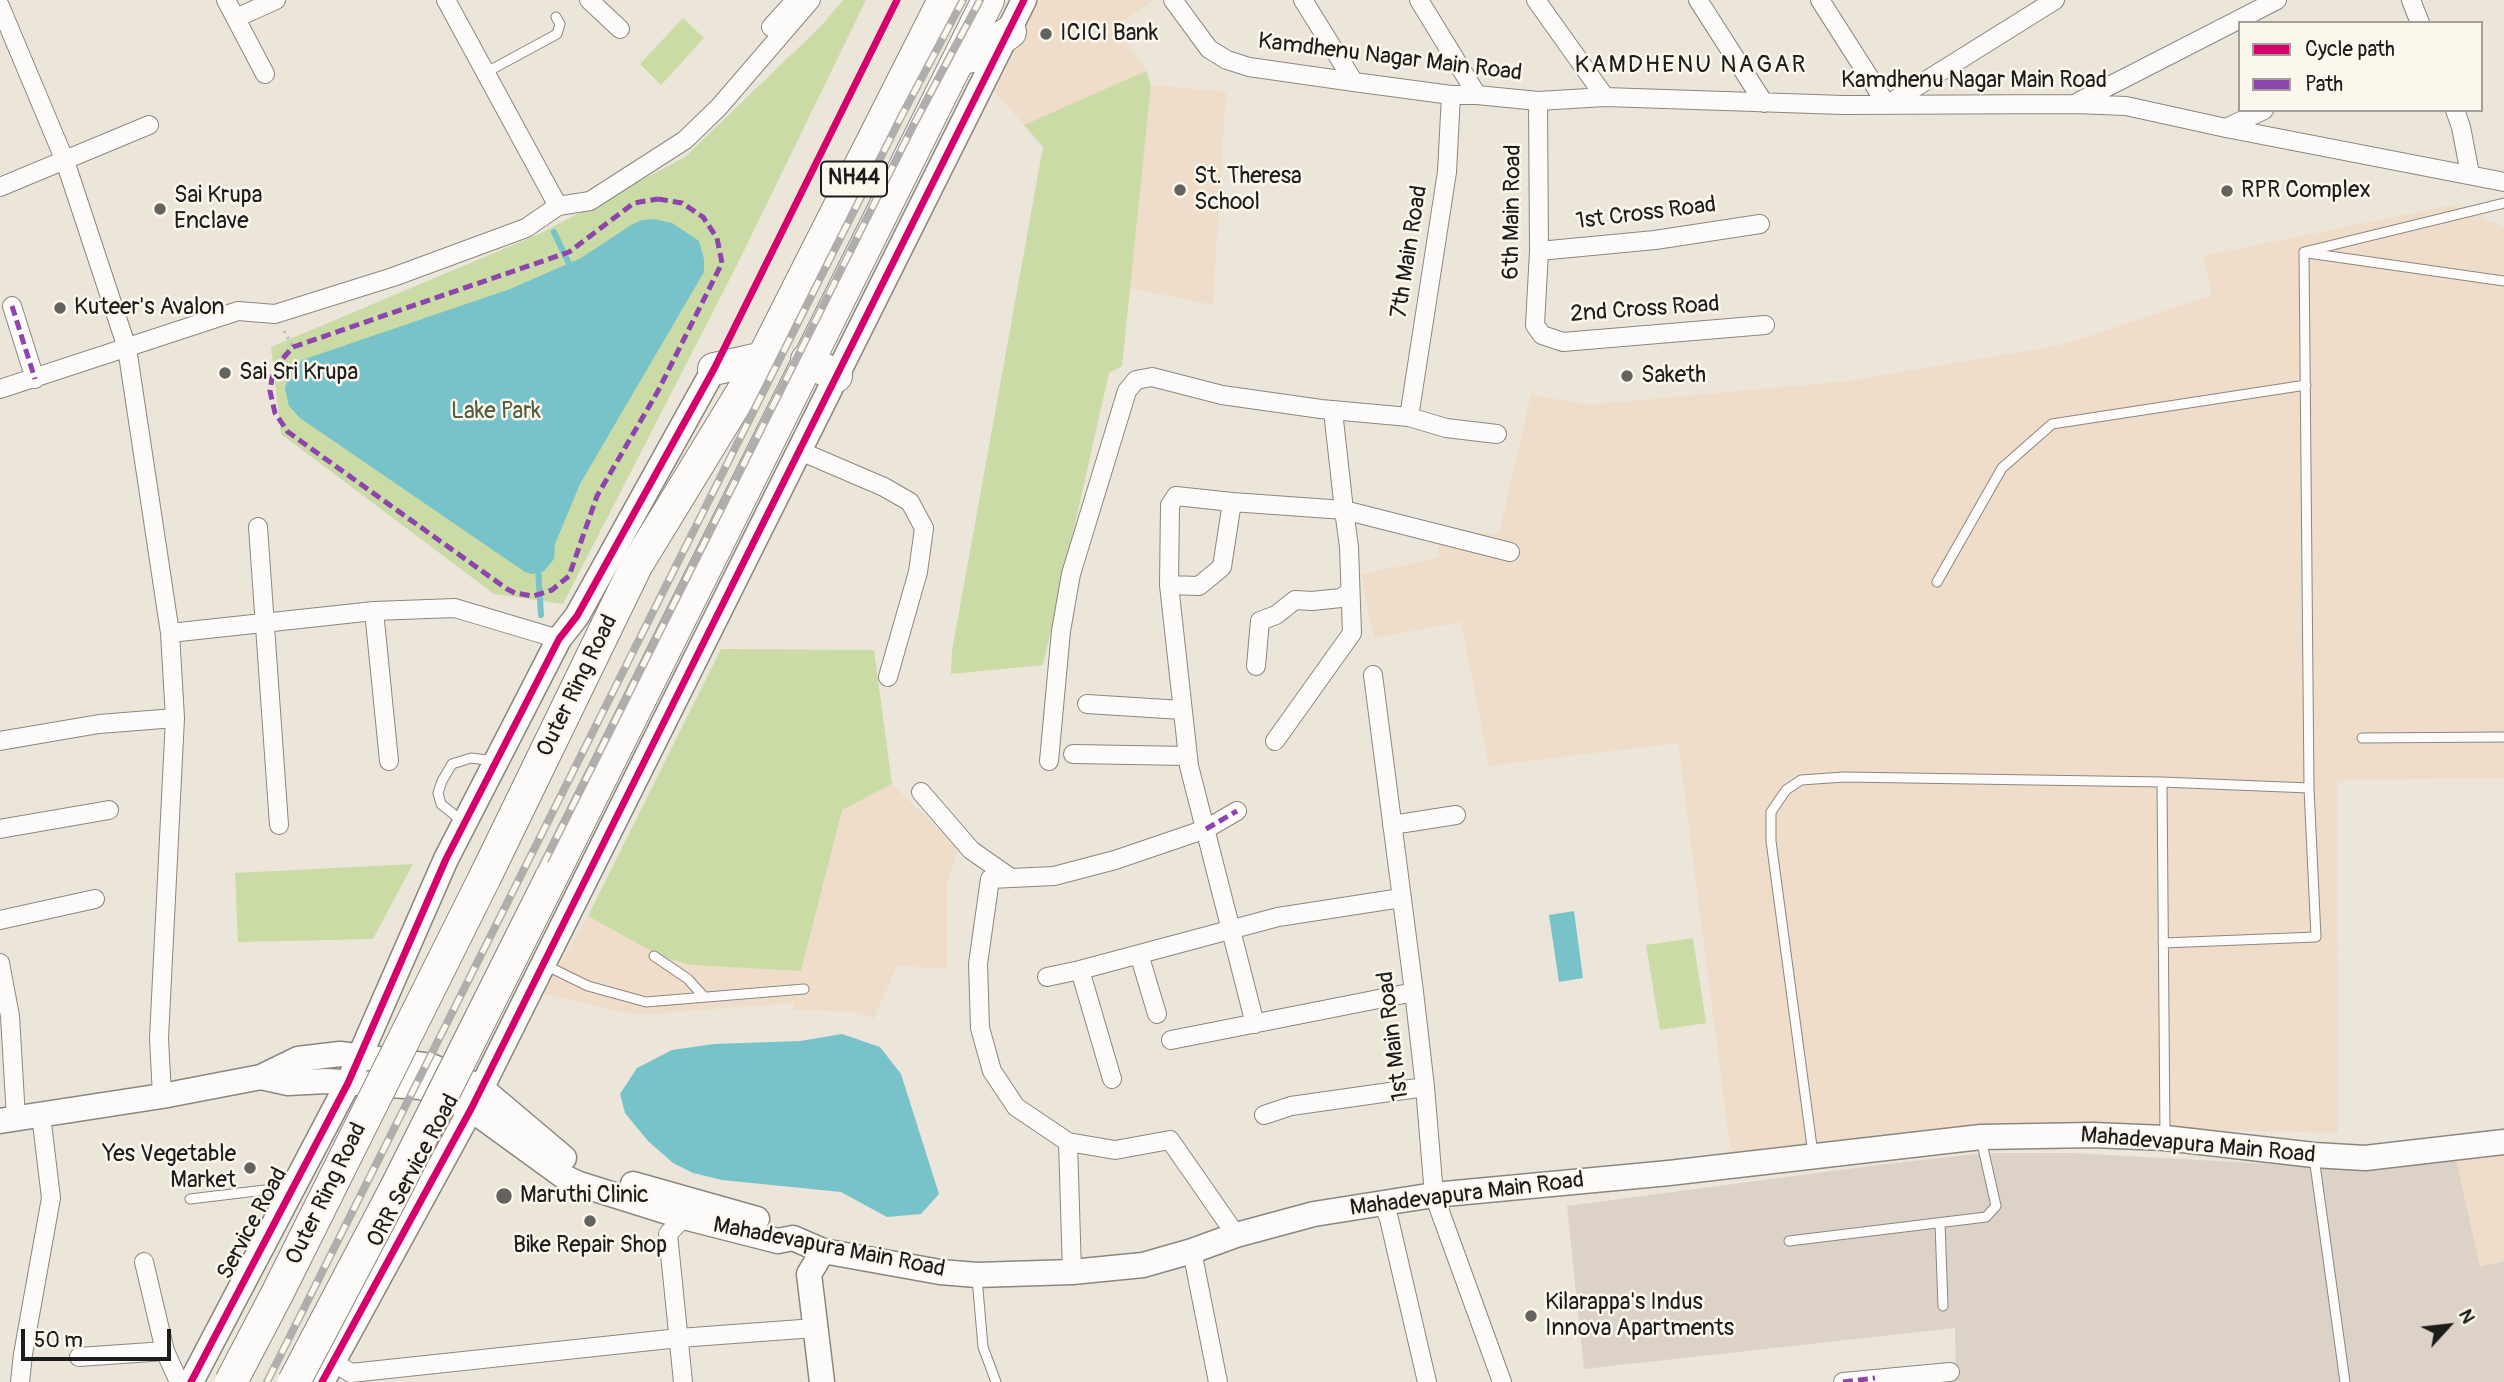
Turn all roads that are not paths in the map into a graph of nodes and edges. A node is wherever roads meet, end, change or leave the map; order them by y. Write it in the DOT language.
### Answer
graph roads {
  1 [pos="226,0"];
  2 [pos="276,0"];
  3 [pos="446,0"];
  4 [pos="589,0"];
  5 [pos="796,0"];
  6 [pos="811,0"];
  7 [pos="944,0"];
  8 [pos="988,0"];
  9 [pos="1024,0"];
  10 [pos="1173,0"];
  11 [pos="1303,0"];
  12 [pos="1419,0"];
  13 [pos="1536,0"];
  14 [pos="1698,0"];
  15 [pos="1821,0"];
  16 [pos="2055,0"];
  17 [pos="2277,0"];
  18 [pos="2411,0"];
  19 [pos="0,6"];
  20 [pos="556,17"];
  21 [pos="236,18"];
  22 [pos="2419,21"];
  23 [pos="771,27"];
  24 [pos="620,29"];
  25 [pos="1010,33"];
  26 [pos="959,59"];
  27 [pos="485,73"];
  28 [pos="265,74"];
  29 [pos="1354,82"];
  30 [pos="1451,95"];
  31 [pos="1477,95"];
  32 [pos="1605,97"];
  33 [pos="1538,101"];
  34 [pos="1764,103"];
  35 [pos="2075,104"];
  36 [pos="1887,105"];
  37 [pos="2260,112"];
  38 [pos="2456,112"];
  39 [pos="149,125"];
  40 [pos="2227,128"];
  41 [pos="65,161"];
  42 [pos="2470,174"];
  43 [pos="2504,183"];
  44 [pos="0,187"];
  45 [pos="2504,204"];
  46 [pos="558,206"];
  47 [pos="1760,224"];
  48 [pos="1539,251"];
  49 [pos="2304,252"];
  50 [pos="2504,281"];
  51 [pos="12,306"];
  52 [pos="1535,324"];
  53 [pos="1765,325"];
  54 [pos="127,348"];
  55 [pos="763,358"];
  56 [pos="807,360"];
  57 [pos="714,369"];
  58 [pos="836,376"];
  59 [pos="35,379"];
  60 [pos="2306,384"];
  61 [pos="0,389"];
  62 [pos="1334,411"];
  63 [pos="1409,417"];
  64 [pos="1497,434"];
  65 [pos="800,451"];
  66 [pos="1232,502"];
  67 [pos="1344,510"];
  68 [pos="258,527"];
  69 [pos="1510,552"];
  70 [pos="1937,582"];
  71 [pos="1169,585"];
  72 [pos="1349,592"];
  73 [pos="374,611"];
  74 [pos="265,622"];
  75 [pos="170,633"];
  76 [pos="559,639"];
  77 [pos="1256,666"];
  78 [pos="1373,675"];
  79 [pos="888,677"];
  80 [pos="1087,704"];
  81 [pos="1182,710"];
  82 [pos="175,718"];
  83 [pos="2504,737"];
  84 [pos="2362,738"];
  85 [pos="0,741"];
  86 [pos="1275,741"];
  87 [pos="1073,754"];
  88 [pos="1188,755"];
  89 [pos="389,761"];
  90 [pos="496,761"];
  91 [pos="1049,761"];
  92 [pos="2162,782"];
  93 [pos="2309,788"];
  94 [pos="921,792"];
  95 [pos="109,810"];
  96 [pos="1237,811"];
  97 [pos="1456,815"];
  98 [pos="465,823"];
  99 [pos="279,825"];
  100 [pos="1392,825"];
  101 [pos="0,829"];
  102 [pos="1206,829"];
  103 [pos="1011,878"];
  104 [pos="1401,898"];
  105 [pos="95,899"];
  106 [pos="0,920"];
  107 [pos="1231,929"];
  108 [pos="2163,943"];
  109 [pos="1139,954"];
  110 [pos="654,956"];
  111 [pos="0,963"];
  112 [pos="1080,970"];
  113 [pos="540,971"];
  114 [pos="1047,977"];
  115 [pos="804,989"];
  116 [pos="1414,992"];
  117 [pos="704,997"];
  118 [pos="1157,1014"];
  119 [pos="1255,1024"];
  120 [pos="1171,1040"];
  121 [pos="360,1056"];
  122 [pos="261,1077"];
  123 [pos="1112,1080"];
  124 [pos="348,1083"];
  125 [pos="1425,1087"];
  126 [pos="162,1096"];
  127 [pos="476,1098"];
  128 [pos="41,1115"];
  129 [pos="1264,1115"];
  130 [pos="8,1119"];
  131 [pos="1981,1137"];
  132 [pos="2165,1138"];
  133 [pos="1068,1142"];
  134 [pos="2504,1142"];
  135 [pos="2314,1155"];
  136 [pos="1814,1156"];
  137 [pos="295,1186"];
  138 [pos="1434,1195"];
  139 [pos="190,1199"];
  140 [pos="1383,1203"];
  141 [pos="684,1217"];
  142 [pos="1940,1223"];
  143 [pos="1236,1235"];
  144 [pos="793,1238"];
  145 [pos="1789,1241"];
  146 [pos="823,1251"];
  147 [pos="1192,1251"];
  148 [pos="145,1262"];
  149 [pos="1072,1272"];
  150 [pos="977,1275"];
  151 [pos="1942,1306"];
  152 [pos="815,1328"];
  153 [pos="679,1338"];
  154 [pos="165,1351"];
  155 [pos="79,1357"];
  156 [pos="328,1372"];
  157 [pos="1950,1372"];
  158 [pos="1875,1380"];
  159 [pos="20,1382"];
  160 [pos="179,1382"];
  161 [pos="191,1382"];
  162 [pos="231,1382"];
  163 [pos="295,1382"];
  164 [pos="684,1382"];
  165 [pos="822,1382"];
  166 [pos="996,1382"];
  167 [pos="1218,1382"];
  168 [pos="1427,1382"];
  169 [pos="1502,1382"];
  170 [pos="1843,1382"];
  171 [pos="2345,1382"];
  1 -- 21 [label="street"];
  2 -- 21 [label="street"];
  3 -- 27 [label="street"];
  4 -- 24 [label="street"];
  5 -- 23 [label="street"];
  6 -- 46 [label="street"];
  7 -- 55 [label="highway, Outer Ring Road / NH44"];
  8 -- 26 [label="highway, NH44"];
  9 -- 25 [label="street, ORR Service Road"];
  10 -- 29 [label="street, Kamdhenu Nagar Main Road"];
  11 -- 29 [label="street"];
  12 -- 31 [label="street"];
  13 -- 32 [label="street"];
  14 -- 34 [label="street"];
  15 -- 36 [label="street"];
  16 -- 36 [label="street"];
  17 -- 35 [label="street"];
  18 -- 22 [label="street"];
  19 -- 41 [label="street"];
  20 -- 27 [label="lane"];
  21 -- 28 [label="street"];
  25 -- 26 [label="highway"];
  25 -- 58 [label="street, ORR Service Road"];
  26 -- 56 [label="highway, NH44"];
  27 -- 46 [label="street"];
  29 -- 30 [label="street, Kamdhenu Nagar Main Road"];
  30 -- 31 [label="street, Kamdhenu Nagar Main Road"];
  30 -- 63 [label="street, 7th Main Road"];
  31 -- 33 [label="street, Kamdhenu Nagar Main Road"];
  32 -- 33 [label="street, Kamdhenu Nagar Main Road"];
  32 -- 34 [label="street, Kamdhenu Nagar Main Road"];
  33 -- 48 [label="street, 6th Main Road"];
  34 -- 36 [label="street, Kamdhenu Nagar Main Road"];
  35 -- 36 [label="street, Kamdhenu Nagar Main Road"];
  35 -- 40 [label="street, Kamdhenu Nagar Main Road"];
  37 -- 40 [label="street"];
  38 -- 42 [label="street"];
  39 -- 41 [label="street"];
  40 -- 42 [label="street, Kamdhenu Nagar Main Road"];
  41 -- 44 [label="street"];
  41 -- 54 [label="street"];
  42 -- 43 [label="street, Kamdhenu Nagar Main Road"];
  45 -- 49 [label="lane"];
  46 -- 54 [label="street"];
  47 -- 48 [label="street, 1st Cross Road"];
  48 -- 52 [label="street, 6th Main Road"];
  49 -- 50 [label="lane"];
  49 -- 60 [label="lane"];
  51 -- 59 [label="street"];
  52 -- 53 [label="street, 2nd Cross Road"];
  54 -- 59 [label="street"];
  54 -- 75 [label="street"];
  55 -- 57 [label="highway"];
  55 -- 162 [label="highway, Outer Ring Road / NH44, bridge"];
  56 -- 58 [label="highway"];
  56 -- 163 [label="highway, NH44, bridge"];
  57 -- 76 [label="street, Service Road"];
  58 -- 65 [label="street, ORR Service Road"];
  59 -- 61 [label="street"];
  60 -- 70 [label="lane"];
  60 -- 93 [label="lane"];
  62 -- 63 [label="street"];
  62 -- 67 [label="street"];
  62 -- 91 [label="street"];
  63 -- 64 [label="street"];
  65 -- 79 [label="street"];
  65 -- 113 [label="street, ORR Service Road"];
  66 -- 67 [label="street"];
  66 -- 71 [label="street"];
  66 -- 71 [label="street"];
  67 -- 69 [label="street"];
  67 -- 72 [label="street"];
  68 -- 74 [label="street"];
  71 -- 81 [label="street"];
  72 -- 77 [label="street"];
  72 -- 86 [label="street"];
  73 -- 74 [label="street"];
  73 -- 76 [label="street"];
  73 -- 89 [label="street"];
  74 -- 75 [label="street"];
  74 -- 99 [label="street"];
  75 -- 82 [label="street"];
  76 -- 90 [label="street, Service Road"];
  78 -- 100 [label="street, 1st Main Road"];
  80 -- 81 [label="street"];
  81 -- 88 [label="street"];
  82 -- 85 [label="street"];
  82 -- 126 [label="street"];
  83 -- 84 [label="lane"];
  87 -- 88 [label="street"];
  88 -- 102 [label="street"];
  90 -- 98 [label="street, Service Road"];
  90 -- 98 [label="lane"];
  92 -- 93 [label="lane"];
  92 -- 108 [label="lane"];
  92 -- 136 [label="lane"];
  93 -- 108 [label="lane"];
  94 -- 103 [label="street"];
  95 -- 101 [label="street"];
  96 -- 102 [label="street"];
  97 -- 100 [label="street"];
  98 -- 121 [label="street, Service Road"];
  100 -- 104 [label="street, 1st Main Road"];
  102 -- 103 [label="street"];
  102 -- 107 [label="street"];
  103 -- 133 [label="street"];
  104 -- 107 [label="street"];
  104 -- 116 [label="street, 1st Main Road"];
  105 -- 106 [label="street"];
  107 -- 109 [label="street"];
  107 -- 119 [label="street"];
  108 -- 132 [label="lane"];
  109 -- 112 [label="street"];
  109 -- 118 [label="street"];
  110 -- 117 [label="lane"];
  111 -- 130 [label="street"];
  112 -- 114 [label="street"];
  112 -- 123 [label="street"];
  113 -- 117 [label="lane"];
  113 -- 127 [label="street, ORR Service Road"];
  115 -- 117 [label="lane"];
  116 -- 119 [label="street"];
  116 -- 125 [label="street, 1st Main Road"];
  119 -- 120 [label="street"];
  121 -- 122 [label="street"];
  121 -- 124 [label="street, Service Road"];
  121 -- 127 [label="street"];
  122 -- 124 [label="street"];
  122 -- 126 [label="street"];
  124 -- 127 [label="street"];
  124 -- 137 [label="street, Service Road"];
  125 -- 129 [label="street"];
  125 -- 138 [label="street, 1st Main Road"];
  126 -- 128 [label="street"];
  127 -- 141 [label="street, Mahadevapura Main Road"];
  127 -- 144 [label="street"];
  127 -- 156 [label="street, ORR Service Road"];
  128 -- 130 [label="street"];
  128 -- 159 [label="street"];
  131 -- 132 [label="street, Mahadevapura Main Road"];
  131 -- 136 [label="street, Mahadevapura Main Road"];
  131 -- 142 [label="lane"];
  132 -- 135 [label="street, Mahadevapura Main Road"];
  133 -- 143 [label="street"];
  133 -- 149 [label="street"];
  134 -- 135 [label="street, Mahadevapura Main Road"];
  135 -- 171 [label="lane"];
  136 -- 138 [label="street, Mahadevapura Main Road"];
  137 -- 139 [label="lane"];
  137 -- 161 [label="street, Service Road"];
  138 -- 140 [label="street, Mahadevapura Main Road"];
  138 -- 169 [label="street, 1st Main Road"];
  140 -- 143 [label="street, Mahadevapura Main Road"];
  140 -- 168 [label="street"];
  141 -- 144 [label="street, Mahadevapura Main Road"];
  141 -- 153 [label="street"];
  142 -- 145 [label="lane"];
  142 -- 151 [label="lane"];
  143 -- 147 [label="street, Mahadevapura Main Road"];
  144 -- 146 [label="street, Mahadevapura Main Road"];
  146 -- 150 [label="street, Mahadevapura Main Road"];
  146 -- 152 [label="street"];
  147 -- 149 [label="street, Mahadevapura Main Road"];
  147 -- 167 [label="street"];
  148 -- 154 [label="street"];
  149 -- 150 [label="street, Mahadevapura Main Road"];
  150 -- 166 [label="lane"];
  152 -- 153 [label="street"];
  152 -- 165 [label="street"];
  153 -- 156 [label="street"];
  153 -- 164 [label="street"];
  154 -- 155 [label="street"];
  154 -- 160 [label="street"];
  157 -- 158 [label="street"];
  158 -- 170 [label="street"];
}
